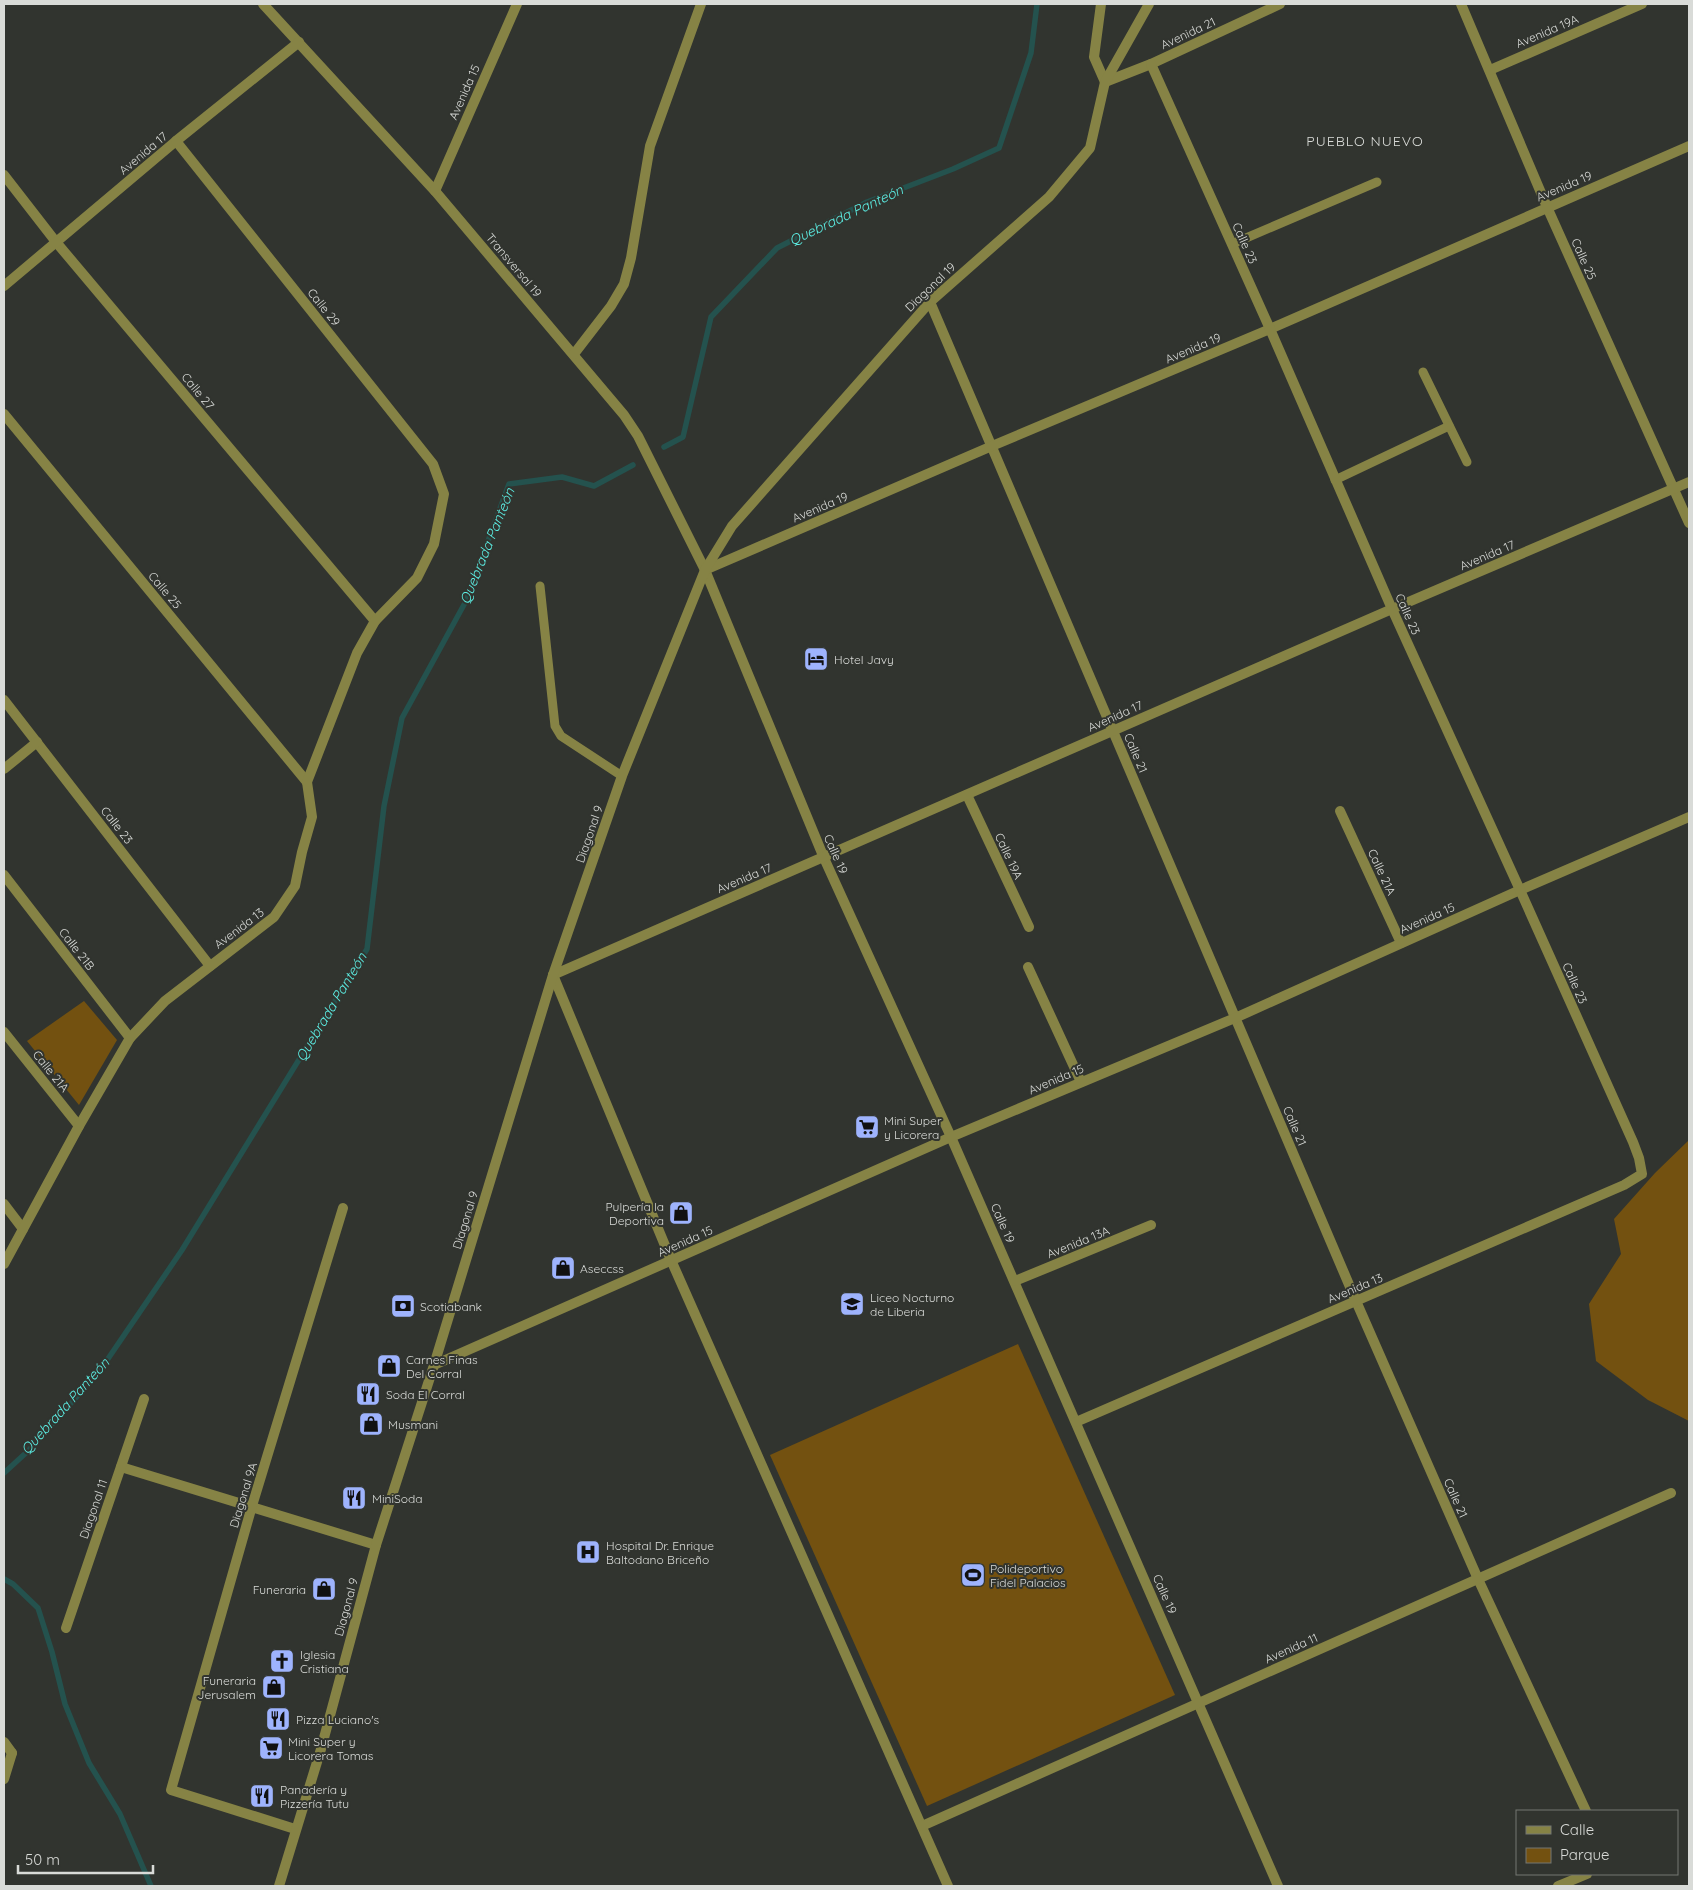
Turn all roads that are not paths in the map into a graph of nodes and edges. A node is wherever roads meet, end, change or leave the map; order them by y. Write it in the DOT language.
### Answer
graph roads {
  1 [pos="263,4"];
  2 [pos="517,4"];
  3 [pos="702,4"];
  4 [pos="1100,4"];
  5 [pos="1149,4"];
  6 [pos="1280,4"];
  7 [pos="1461,4"];
  8 [pos="1642,4"];
  9 [pos="299,42"];
  10 [pos="1151,64"];
  11 [pos="1490,70"];
  12 [pos="1105,82"];
  13 [pos="176,142"];
  14 [pos="1689,146"];
  15 [pos="4,175"];
  16 [pos="1377,182"];
  17 [pos="435,190"];
  18 [pos="1547,207"];
  19 [pos="56,242"];
  20 [pos="1232,244"];
  21 [pos="4,286"];
  22 [pos="930,302"];
  23 [pos="1270,329"];
  24 [pos="574,354"];
  25 [pos="1423,372"];
  26 [pos="4,414"];
  27 [pos="1450,426"];
  28 [pos="992,446"];
  29 [pos="1467,462"];
  30 [pos="1335,480"];
  31 [pos="1689,482"];
  32 [pos="1674,489"];
  33 [pos="444,494"];
  34 [pos="1689,523"];
  35 [pos="705,570"];
  36 [pos="540,586"];
  37 [pos="1392,609"];
  38 [pos="375,621"];
  39 [pos="4,700"];
  40 [pos="1113,731"];
  41 [pos="36,742"];
  42 [pos="4,769"];
  43 [pos="622,776"];
  44 [pos="307,782"];
  45 [pos="967,795"];
  46 [pos="1340,811"];
  47 [pos="1689,817"];
  48 [pos="824,858"];
  49 [pos="4,875"];
  50 [pos="1520,890"];
  51 [pos="1029,927"];
  52 [pos="1402,943"];
  53 [pos="210,966"];
  54 [pos="1028,967"];
  55 [pos="553,975"];
  56 [pos="1236,1018"];
  57 [pos="4,1032"];
  58 [pos="130,1038"];
  59 [pos="1081,1082"];
  60 [pos="79,1126"];
  61 [pos="951,1137"];
  62 [pos="1642,1174"];
  63 [pos="4,1204"];
  64 [pos="343,1208"];
  65 [pos="1151,1226"];
  66 [pos="23,1229"];
  67 [pos="671,1260"];
  68 [pos="4,1264"];
  69 [pos="1015,1281"];
  70 [pos="1356,1301"];
  71 [pos="434,1365"];
  72 [pos="144,1399"];
  73 [pos="1076,1422"];
  74 [pos="121,1467"];
  75 [pos="1670,1493"];
  76 [pos="252,1506"];
  77 [pos="376,1545"];
  78 [pos="1478,1579"];
  79 [pos="66,1628"];
  80 [pos="1198,1702"];
  81 [pos="4,1742"];
  82 [pos="8,1752"];
  83 [pos="4,1778"];
  84 [pos="1586,1810"];
  85 [pos="922,1826"];
  86 [pos="295,1829"];
  87 [pos="1585,1875"];
  88 [pos="279,1886"];
  89 [pos="948,1886"];
  90 [pos="1278,1886"];
  91 [pos="1558,1886"];
  1 -- 9 [label="street, Transversal 19"];
  2 -- 17 [label="street, Avenida 15"];
  3 -- 24 [label="street"];
  4 -- 12 [label="street"];
  5 -- 12 [label="street, Diagonal 19"];
  6 -- 10 [label="street, Avenida 21"];
  7 -- 11 [label="street, Calle 25"];
  8 -- 11 [label="street, Avenida 19A"];
  9 -- 13 [label="street, Avenida 17"];
  9 -- 17 [label="street, Transversal 19"];
  10 -- 12 [label="street, Avenida 21"];
  10 -- 20 [label="street, Calle 23"];
  11 -- 18 [label="street, Calle 25"];
  12 -- 22 [label="street, Diagonal 19"];
  13 -- 19 [label="street, Avenida 17"];
  13 -- 33 [label="street, Calle 29"];
  14 -- 18 [label="street, Avenida 19"];
  15 -- 19 [label="street, Calle 27"];
  16 -- 20 [label="lane"];
  17 -- 24 [label="street, Transversal 19"];
  18 -- 23 [label="street, Avenida 19"];
  18 -- 32 [label="street, Calle 25"];
  19 -- 21 [label="street, Avenida 17"];
  19 -- 38 [label="street, Calle 27"];
  20 -- 23 [label="street, Calle 23"];
  22 -- 28 [label="street, Calle 21"];
  22 -- 35 [label="street, Diagonal 19"];
  23 -- 28 [label="street, Avenida 19"];
  23 -- 30 [label="street, Calle 23"];
  24 -- 35 [label="street, Transversal 19"];
  25 -- 27 [label="lane"];
  26 -- 44 [label="street, Calle 25"];
  27 -- 29 [label="lane"];
  27 -- 30 [label="lane"];
  28 -- 35 [label="street, Avenida 19"];
  28 -- 40 [label="street, Calle 21"];
  30 -- 37 [label="street, Calle 23"];
  31 -- 32 [label="street, Avenida 17"];
  32 -- 34 [label="street, Calle 25"];
  32 -- 37 [label="street, Avenida 17"];
  33 -- 38 [label="street, Avenida 13"];
  35 -- 43 [label="street, Diagonal 9"];
  35 -- 48 [label="street, Calle 19"];
  36 -- 43 [label="lane"];
  37 -- 40 [label="street, Avenida 17"];
  37 -- 50 [label="street, Calle 23"];
  38 -- 44 [label="street, Avenida 13"];
  39 -- 41 [label="street, Calle 23"];
  40 -- 45 [label="street, Avenida 17"];
  40 -- 56 [label="street, Calle 21"];
  41 -- 42 [label="street"];
  41 -- 53 [label="street, Calle 23"];
  43 -- 55 [label="street, Diagonal 9"];
  44 -- 53 [label="street, Avenida 13"];
  45 -- 48 [label="street, Avenida 17"];
  45 -- 51 [label="street, Calle 19A"];
  46 -- 52 [label="street, Calle 21A"];
  47 -- 50 [label="street, Avenida 15"];
  48 -- 55 [label="street, Avenida 17"];
  48 -- 61 [label="street, Calle 19"];
  49 -- 58 [label="street, Calle 21B"];
  50 -- 52 [label="street, Avenida 15"];
  50 -- 62 [label="street, Calle 23"];
  52 -- 56 [label="street, Avenida 15"];
  53 -- 58 [label="street, Avenida 13"];
  54 -- 59 [label="street"];
  55 -- 67 [label="street"];
  55 -- 71 [label="street, Diagonal 9"];
  56 -- 59 [label="street, Avenida 15"];
  56 -- 70 [label="street, Calle 21"];
  57 -- 60 [label="street, Calle 21A"];
  58 -- 60 [label="street, Avenida 13"];
  59 -- 61 [label="street, Avenida 15"];
  60 -- 66 [label="street, Avenida 13"];
  61 -- 67 [label="street, Avenida 15"];
  61 -- 69 [label="street, Calle 19"];
  62 -- 70 [label="street, Avenida 13"];
  63 -- 66 [label="street"];
  64 -- 76 [label="street, Diagonal 9A"];
  65 -- 69 [label="street, Avenida 13A"];
  66 -- 68 [label="street, Avenida 13"];
  67 -- 71 [label="street, Avenida 15"];
  67 -- 85 [label="street"];
  69 -- 73 [label="street, Calle 19"];
  70 -- 73 [label="street, Avenida 13"];
  70 -- 78 [label="street, Calle 21"];
  71 -- 77 [label="street, Diagonal 9"];
  72 -- 74 [label="street, Diagonal 11"];
  73 -- 80 [label="street, Calle 19"];
  74 -- 76 [label="street"];
  74 -- 79 [label="street, Diagonal 11"];
  75 -- 78 [label="street, Avenida 11"];
  76 -- 77 [label="street"];
  76 -- 86 [label="street, Diagonal 9A"];
  77 -- 86 [label="street, Diagonal 9"];
  78 -- 80 [label="street, Avenida 11"];
  78 -- 84 [label="street, Calle 21"];
  80 -- 85 [label="street, Avenida 11"];
  80 -- 90 [label="street, Calle 19"];
  81 -- 82 [label="street"];
  82 -- 83 [label="street"];
  85 -- 89 [label="street"];
  86 -- 88 [label="street, Diagonal 9"];
  87 -- 91 [label="street"];
}
